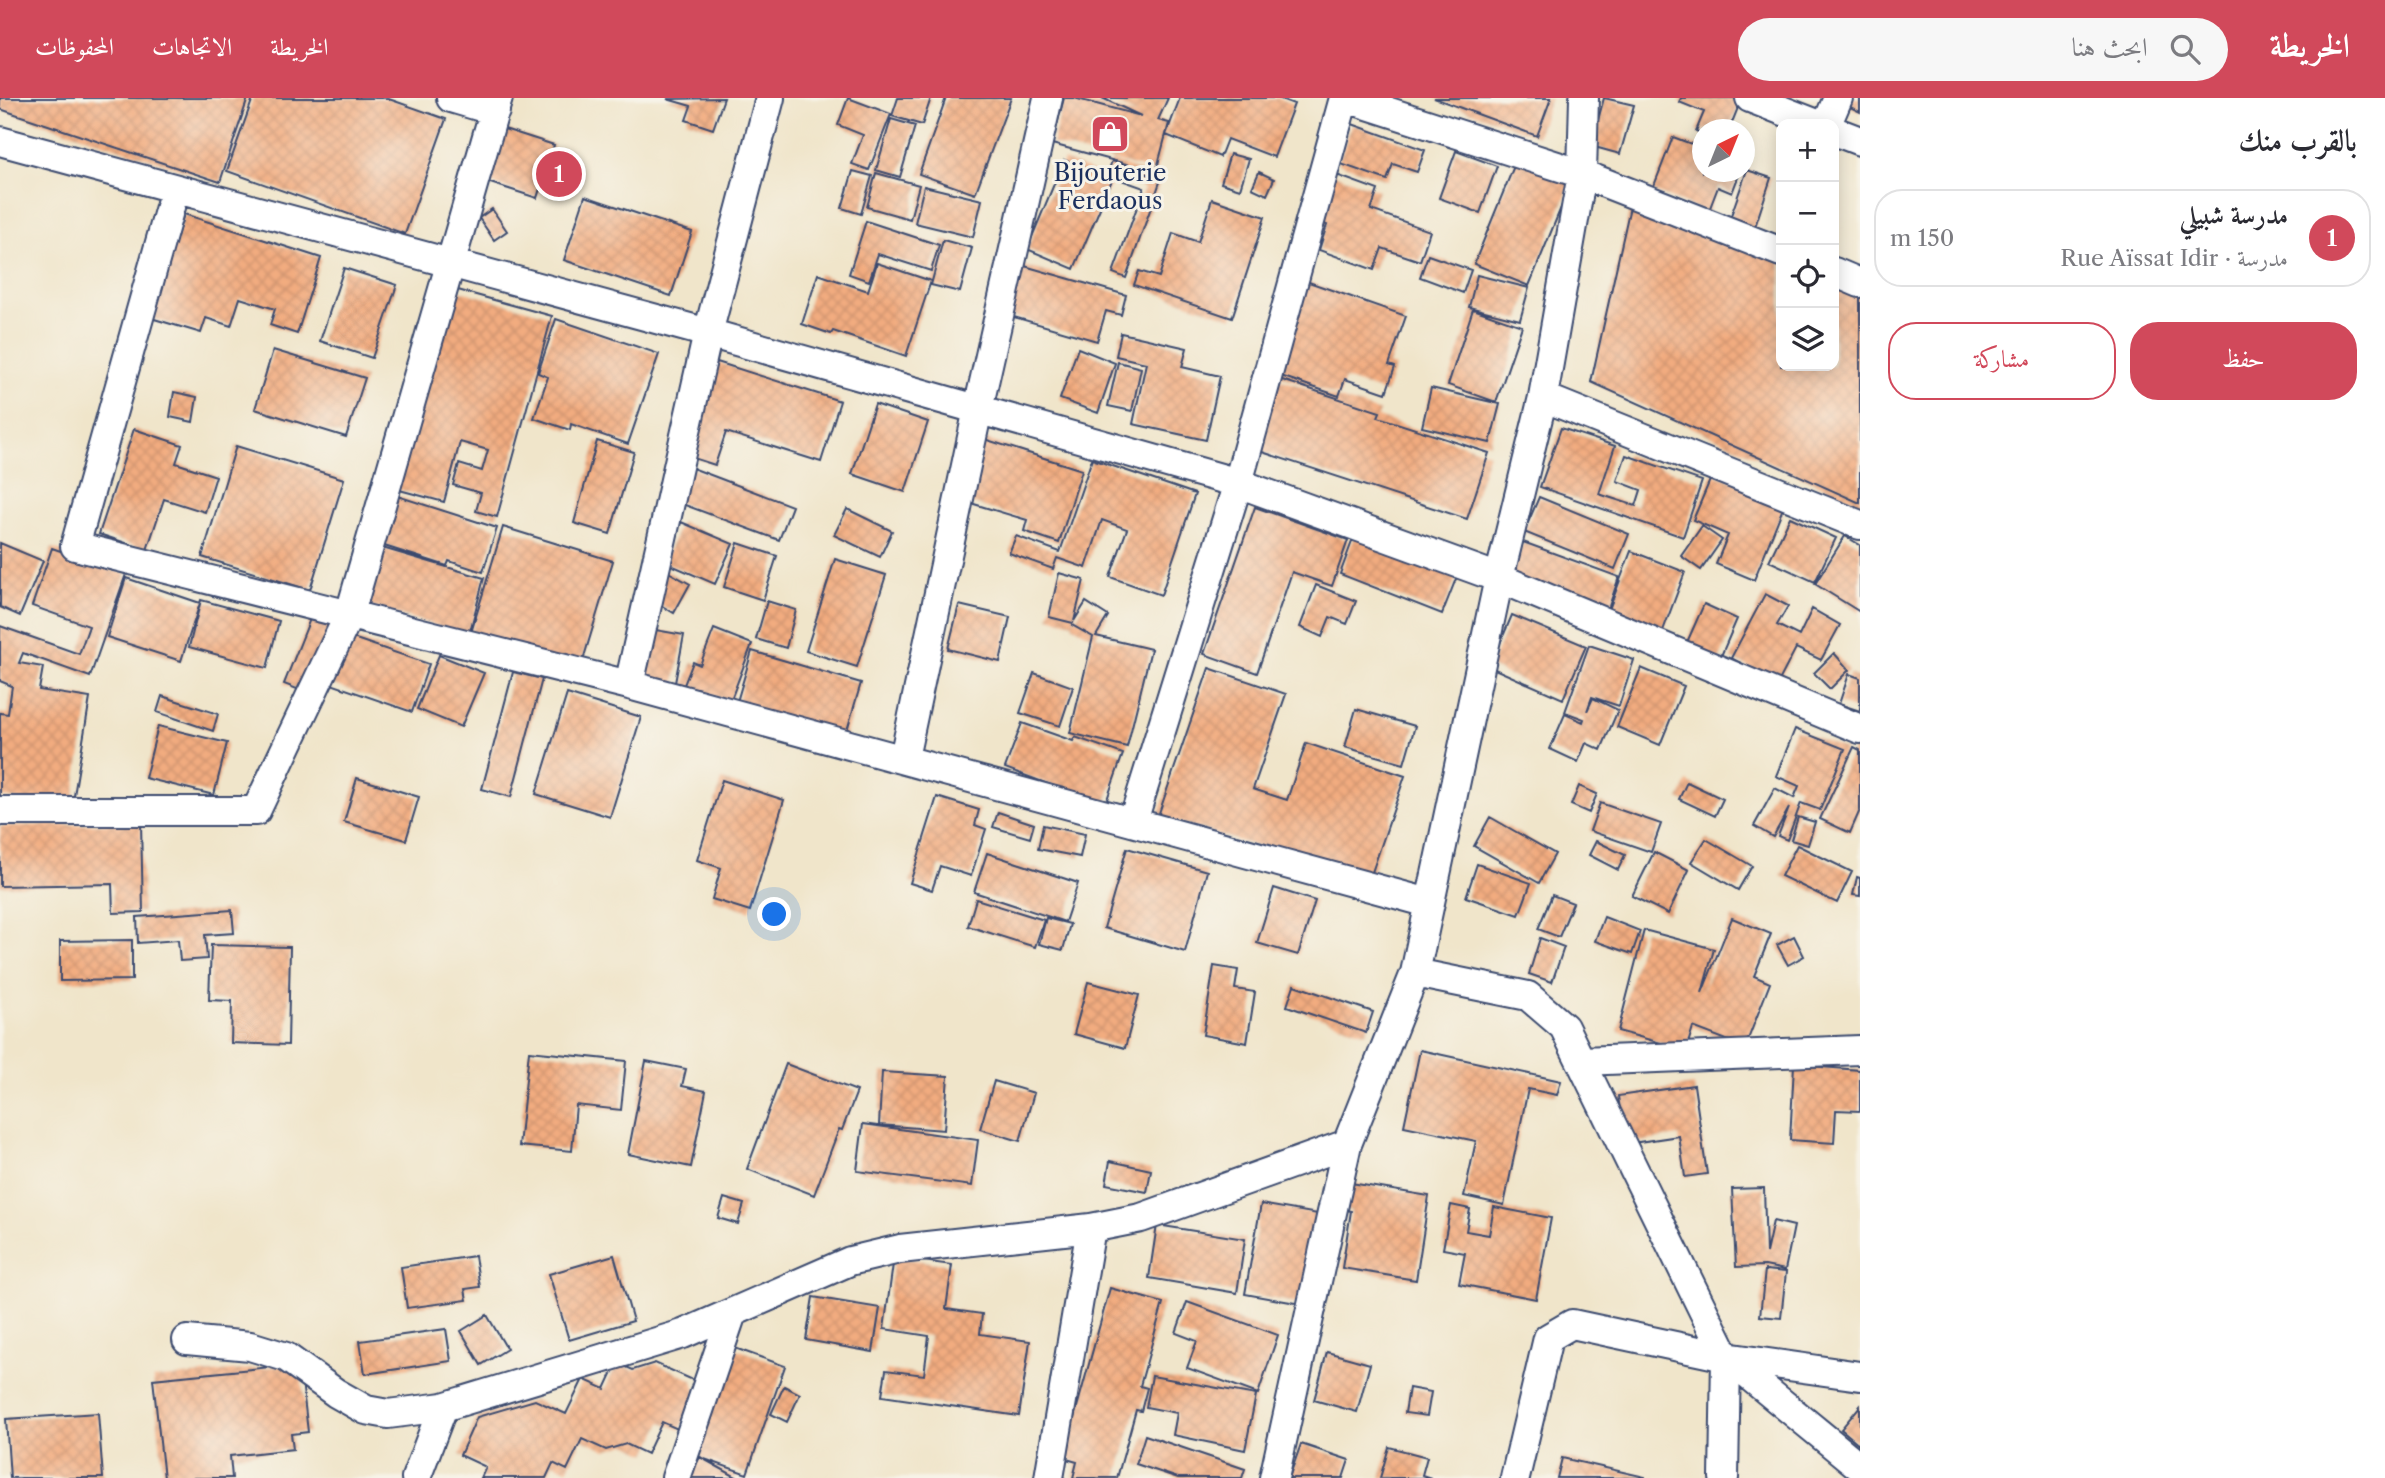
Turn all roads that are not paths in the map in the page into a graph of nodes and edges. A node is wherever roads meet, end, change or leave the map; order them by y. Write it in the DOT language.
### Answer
graph roads {
  1 [pos="451,98"];
  2 [pos="770,98"];
  3 [pos="1048,98"];
  4 [pos="1345,98"];
  5 [pos="1584,98"];
  6 [pos="1750,98"];
  7 [pos="1838,98"];
  8 [pos="497,104"];
  9 [pos="1804,119"];
  10 [pos="1829,119"];
  11 [pos="1839,133"];
  12 [pos="0,141"];
  13 [pos="1860,141"];
  14 [pos="1582,174"];
  15 [pos="175,189"];
  16 [pos="1776,250"];
  17 [pos="450,264"];
  18 [pos="1839,274"];
  19 [pos="1860,283"];
  20 [pos="708,332"];
  21 [pos="1543,397"];
  22 [pos="978,409"];
  23 [pos="1238,483"];
  24 [pos="1860,524"];
  25 [pos="1499,578"];
  26 [pos="350,614"];
  27 [pos="629,684"];
  28 [pos="1860,729"];
  29 [pos="904,758"];
  30 [pos="0,811"];
  31 [pos="1133,821"];
  32 [pos="1429,903"];
  33 [pos="1415,973"];
  34 [pos="1860,1050"];
  35 [pos="1582,1061"];
  36 [pos="1347,1144"];
  37 [pos="1091,1228"];
  38 [pos="732,1313"];
  39 [pos="187,1340"];
  40 [pos="1726,1357"];
  41 [pos="1860,1376"];
  42 [pos="443,1407"];
  43 [pos="1860,1466"];
  44 [pos="416,1478"];
  45 [pos="676,1478"];
  46 [pos="1049,1478"];
  47 [pos="1274,1478"];
  48 [pos="1515,1478"];
  49 [pos="1724,1478"];
  1 -- 8 [label="street"];
  2 -- 20 [label="street"];
  3 -- 22 [label="street"];
  4 -- 14 [label="street"];
  4 -- 23 [label="street"];
  5 -- 14 [label="street"];
  6 -- 9 [label="street"];
  7 -- 10 [label="street"];
  8 -- 17 [label="street"];
  11 -- 13 [label="street"];
  12 -- 15 [label="street"];
  14 -- 16 [label="street"];
  14 -- 21 [label="street"];
  15 -- 17 [label="street"];
  15 -- 26 [label="street"];
  17 -- 20 [label="street"];
  17 -- 26 [label="street"];
  18 -- 19 [label="street"];
  20 -- 22 [label="street"];
  20 -- 27 [label="street"];
  21 -- 24 [label="street"];
  21 -- 25 [label="street"];
  22 -- 23 [label="street"];
  22 -- 29 [label="street"];
  23 -- 25 [label="street"];
  23 -- 31 [label="street"];
  25 -- 28 [label="street"];
  25 -- 32 [label="street"];
  26 -- 27 [label="street"];
  26 -- 30 [label="street"];
  27 -- 29 [label="street"];
  29 -- 31 [label="street"];
  31 -- 32 [label="street"];
  32 -- 33 [label="street"];
  33 -- 35 [label="street"];
  33 -- 36 [label="street"];
  34 -- 35 [label="street"];
  35 -- 40 [label="street"];
  36 -- 37 [label="street"];
  36 -- 47 [label="street"];
  37 -- 38 [label="street"];
  37 -- 46 [label="street"];
  38 -- 42 [label="street"];
  38 -- 45 [label="street"];
  39 -- 42 [label="street"];
  40 -- 41 [label="street"];
  40 -- 43 [label="street"];
  40 -- 48 [label="street"];
  40 -- 49 [label="street"];
  42 -- 44 [label="street"];
}
